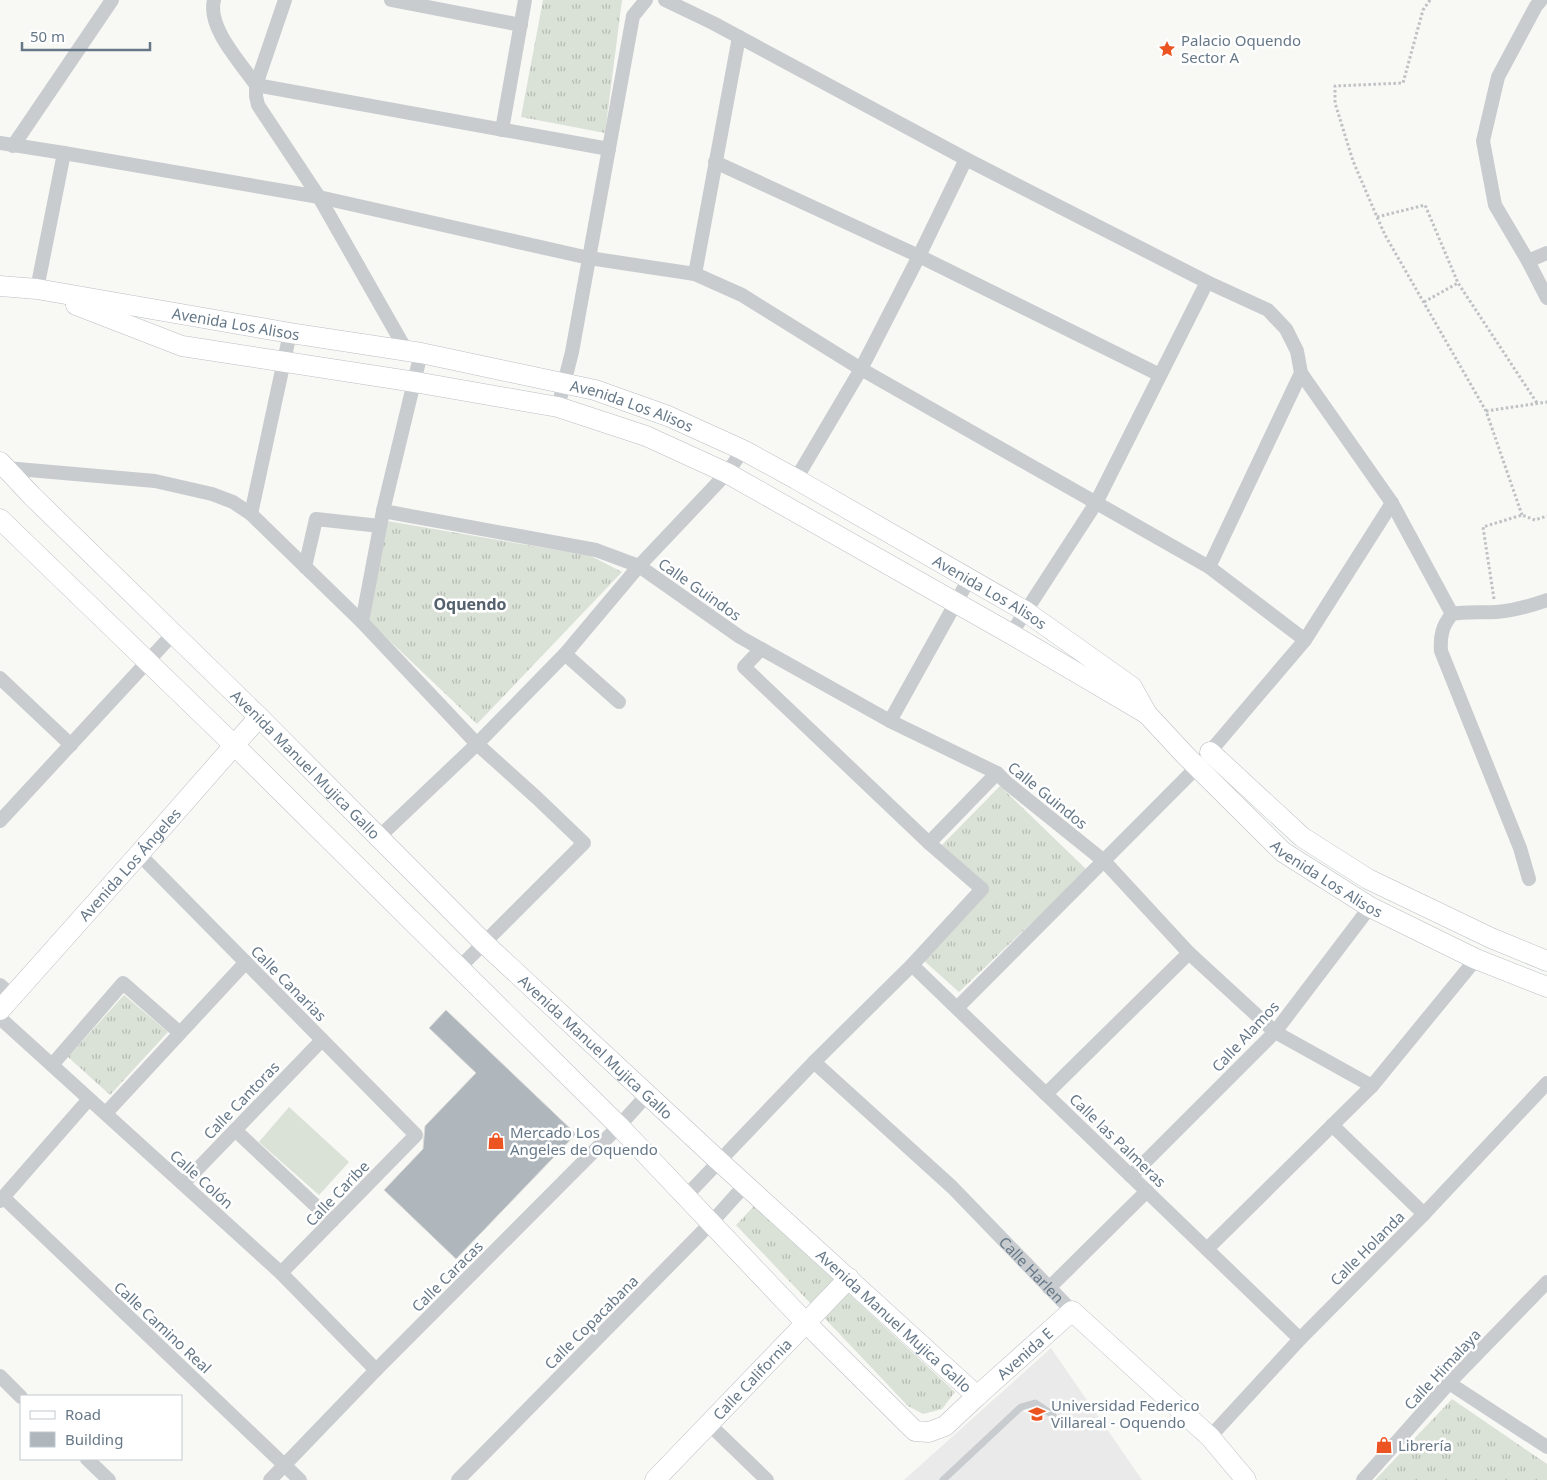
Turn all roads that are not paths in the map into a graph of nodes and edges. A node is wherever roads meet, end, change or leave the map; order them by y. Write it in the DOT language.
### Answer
graph roads {
  1 [pos="112,0"];
  2 [pos="214,0"];
  3 [pos="285,0"];
  4 [pos="391,0"];
  5 [pos="525,0"];
  6 [pos="646,0"];
  7 [pos="665,0"];
  8 [pos="1541,0"];
  9 [pos="521,25"];
  10 [pos="739,37"];
  11 [pos="256,85"];
  12 [pos="502,130"];
  13 [pos="7,145"];
  14 [pos="609,150"];
  15 [pos="64,152"];
  16 [pos="966,159"];
  17 [pos="716,162"];
  18 [pos="319,197"];
  19 [pos="1547,253"];
  20 [pos="919,256"];
  21 [pos="589,258"];
  22 [pos="1528,261"];
  23 [pos="696,274"];
  24 [pos="1207,282"];
  25 [pos="0,286"];
  26 [pos="37,289"];
  27 [pos="1547,298"];
  28 [pos="290,334"];
  29 [pos="414,351"];
  30 [pos="284,362"];
  31 [pos="861,369"];
  32 [pos="1301,373"];
  33 [pos="1160,375"];
  34 [pos="415,382"];
  35 [pos="564,382"];
  36 [pos="558,407"];
  37 [pos="743,450"];
  38 [pos="3,465"];
  39 [pos="727,473"];
  40 [pos="796,479"];
  41 [pos="1096,502"];
  42 [pos="1392,503"];
  43 [pos="383,511"];
  44 [pos="251,514"];
  45 [pos="0,519"];
  46 [pos="380,526"];
  47 [pos="639,566"];
  48 [pos="305,567"];
  49 [pos="1209,567"];
  50 [pos="969,579"];
  51 [pos="1547,600"];
  52 [pos="956,603"];
  53 [pos="1025,611"];
  54 [pos="1452,614"];
  55 [pos="362,622"];
  56 [pos="174,634"];
  57 [pos="1011,634"];
  58 [pos="1305,640"];
  59 [pos="761,649"];
  60 [pos="565,654"];
  61 [pos="147,663"];
  62 [pos="0,678"];
  63 [pos="618,702"];
  64 [pos="1147,714"];
  65 [pos="258,717"];
  66 [pos="890,721"];
  67 [pos="477,744"];
  68 [pos="70,745"];
  69 [pos="234,745"];
  70 [pos="1204,759"];
  71 [pos="997,773"];
  72 [pos="2,816"];
  73 [pos="379,837"];
  74 [pos="929,843"];
  75 [pos="140,854"];
  76 [pos="1104,861"];
  77 [pos="1529,879"];
  78 [pos="1370,907"];
  79 [pos="484,943"];
  80 [pos="1189,953"];
  81 [pos="1476,958"];
  82 [pos="1547,961"];
  83 [pos="246,962"];
  84 [pos="912,965"];
  85 [pos="459,968"];
  86 [pos="1547,987"];
  87 [pos="4,997"];
  88 [pos="957,1008"];
  89 [pos="0,1018"];
  90 [pos="1275,1032"];
  91 [pos="180,1033"];
  92 [pos="322,1040"];
  93 [pos="814,1062"];
  94 [pos="52,1065"];
  95 [pos="1547,1083"];
  96 [pos="1372,1086"];
  97 [pos="648,1094"];
  98 [pos="1046,1094"];
  99 [pos="89,1099"];
  100 [pos="106,1113"];
  101 [pos="1332,1125"];
  102 [pos="619,1126"];
  103 [pos="235,1130"];
  104 [pos="416,1135"];
  105 [pos="719,1161"];
  106 [pos="1131,1176"];
  107 [pos="184,1183"];
  108 [pos="746,1184"];
  109 [pos="1147,1191"];
  110 [pos="686,1196"];
  111 [pos="1,1199"];
  112 [pos="1424,1214"];
  113 [pos="332,1221"];
  114 [pos="711,1223"];
  115 [pos="1207,1249"];
  116 [pos="281,1273"];
  117 [pos="849,1278"];
  118 [pos="1547,1282"];
  119 [pos="1049,1288"];
  120 [pos="1072,1311"];
  121 [pos="806,1323"];
  122 [pos="1300,1339"];
  123 [pos="376,1370"];
  124 [pos="0,1376"];
  125 [pos="1449,1383"];
  126 [pos="20,1396"];
  127 [pos="977,1396"];
  128 [pos="1053,1415"];
  129 [pos="709,1424"];
  130 [pos="1210,1437"];
  131 [pos="1547,1447"];
  132 [pos="88,1460"];
  133 [pos="285,1465"];
  134 [pos="109,1480"];
  135 [pos="270,1480"];
  136 [pos="300,1480"];
  137 [pos="458,1480"];
  138 [pos="654,1480"];
  139 [pos="767,1480"];
  140 [pos="944,1480"];
  141 [pos="1246,1480"];
  142 [pos="1363,1480"];
  1 -- 13 [label="street"];
  2 -- 11 [label="street"];
  3 -- 11 [label="street"];
  4 -- 9 [label="street"];
  5 -- 9 [label="street"];
  6 -- 14 [label="street"];
  7 -- 10 [label="street"];
  8 -- 22 [label="street"];
  9 -- 12 [label="street"];
  10 -- 16 [label="street"];
  10 -- 17 [label="street"];
  11 -- 12 [label="street"];
  11 -- 18 [label="street"];
  12 -- 14 [label="street"];
  13 -- 15 [label="street"];
  14 -- 21 [label="street"];
  15 -- 18 [label="street"];
  15 -- 26 [label="street"];
  16 -- 20 [label="street"];
  16 -- 24 [label="street"];
  17 -- 20 [label="street"];
  17 -- 23 [label="street"];
  18 -- 21 [label="street"];
  18 -- 29 [label="street"];
  19 -- 22 [label="street"];
  20 -- 31 [label="street"];
  20 -- 33 [label="street"];
  21 -- 23 [label="street"];
  21 -- 35 [label="street"];
  22 -- 27 [label="street"];
  23 -- 31 [label="street"];
  24 -- 32 [label="street"];
  24 -- 33 [label="street"];
  25 -- 26 [label="street, Avenida Los Alisos"];
  26 -- 28 [label="street, Avenida Los Alisos"];
  26 -- 30 [label="street, Avenida Los Alisos"];
  28 -- 29 [label="street, Avenida Los Alisos"];
  28 -- 30 [label="street"];
  29 -- 34 [label="street"];
  29 -- 35 [label="street, Avenida Los Alisos"];
  30 -- 34 [label="street, Avenida Los Alisos"];
  30 -- 44 [label="street"];
  31 -- 40 [label="street"];
  31 -- 41 [label="street"];
  32 -- 42 [label="street"];
  32 -- 49 [label="street"];
  33 -- 41 [label="street"];
  34 -- 36 [label="street, Avenida Los Alisos"];
  34 -- 43 [label="street"];
  35 -- 36 [label="street"];
  35 -- 37 [label="street, Avenida Los Alisos"];
  36 -- 39 [label="street, Avenida Los Alisos"];
  37 -- 39 [label="street"];
  37 -- 40 [label="street, Avenida Los Alisos"];
  38 -- 44 [label="street"];
  38 -- 56 [label="street, Avenida Manuel Mujica Gallo"];
  39 -- 47 [label="street"];
  39 -- 52 [label="street, Avenida Los Alisos"];
  40 -- 50 [label="street, Avenida Los Alisos"];
  41 -- 49 [label="street"];
  41 -- 53 [label="street"];
  42 -- 54 [label="street"];
  42 -- 58 [label="street"];
  43 -- 46 [label="street"];
  43 -- 47 [label="street, Calle Guindos"];
  44 -- 48 [label="street"];
  45 -- 61 [label="street, Avenida Manuel Mujica Gallo"];
  46 -- 48 [label="street"];
  46 -- 55 [label="street"];
  47 -- 59 [label="street, Calle Guindos"];
  47 -- 60 [label="street"];
  48 -- 55 [label="street"];
  49 -- 58 [label="street"];
  50 -- 52 [label="street"];
  50 -- 53 [label="street, Avenida Los Alisos"];
  51 -- 54 [label="street"];
  52 -- 57 [label="street, Avenida Los Alisos"];
  52 -- 66 [label="street"];
  53 -- 57 [label="street"];
  53 -- 64 [label="street, Avenida Los Alisos"];
  54 -- 77 [label="street"];
  55 -- 67 [label="street"];
  56 -- 61 [label="street"];
  56 -- 65 [label="street, Avenida Manuel Mujica Gallo"];
  57 -- 64 [label="street, Avenida Los Alisos"];
  58 -- 70 [label="street"];
  59 -- 66 [label="street, Calle Guindos"];
  59 -- 74 [label="street"];
  60 -- 63 [label="street"];
  60 -- 67 [label="street"];
  61 -- 68 [label="street"];
  61 -- 69 [label="street, Avenida Manuel Mujica Gallo"];
  62 -- 68 [label="street"];
  64 -- 70 [label="street, Avenida Los Alisos"];
  65 -- 69 [label="street, Avenida Los Ángeles"];
  65 -- 73 [label="street, Avenida Manuel Mujica Gallo"];
  66 -- 71 [label="street, Calle Guindos"];
  67 -- 73 [label="street"];
  67 -- 79 [label="street"];
  68 -- 72 [label="street"];
  69 -- 75 [label="street, Avenida Los Ángeles"];
  69 -- 85 [label="street, Avenida Manuel Mujica Gallo"];
  70 -- 76 [label="street"];
  70 -- 78 [label="street, Avenida Los Alisos"];
  70 -- 82 [label="street, Avenida Los Alisos"];
  71 -- 74 [label="street"];
  71 -- 76 [label="street, Calle Guindos"];
  73 -- 79 [label="street, Avenida Manuel Mujica Gallo"];
  74 -- 84 [label="street"];
  75 -- 83 [label="street, Calle Canarias"];
  75 -- 87 [label="street, Avenida Los Ángeles"];
  76 -- 80 [label="street, Calle Guindos"];
  76 -- 88 [label="street"];
  78 -- 81 [label="street, Avenida Los Alisos"];
  78 -- 90 [label="street, Calle Alamos"];
  79 -- 85 [label="street"];
  79 -- 97 [label="street, Avenida Manuel Mujica Gallo"];
  80 -- 90 [label="street, Calle Guindos"];
  80 -- 98 [label="street"];
  81 -- 86 [label="street, Avenida Los Alisos"];
  81 -- 96 [label="street"];
  83 -- 91 [label="street"];
  83 -- 92 [label="street, Calle Canarias"];
  84 -- 88 [label="street, Calle las Palmeras"];
  84 -- 93 [label="street"];
  85 -- 102 [label="street, Avenida Manuel Mujica Gallo"];
  88 -- 98 [label="street, Calle las Palmeras"];
  89 -- 94 [label="street, Calle Colón"];
  90 -- 96 [label="street, Calle Guindos"];
  90 -- 106 [label="street, Calle Alamos"];
  91 -- 94 [label="street"];
  91 -- 100 [label="street"];
  92 -- 103 [label="street, Calle Cantoras"];
  92 -- 104 [label="street, Calle Canarias"];
  93 -- 105 [label="street"];
  93 -- 119 [label="street, Calle Harlen"];
  94 -- 99 [label="street, Calle Colón"];
  95 -- 112 [label="street, Calle Holanda"];
  96 -- 101 [label="street"];
  97 -- 102 [label="street, Calle Caracas"];
  97 -- 105 [label="street, Avenida Manuel Mujica Gallo"];
  98 -- 106 [label="street, Calle las Palmeras"];
  99 -- 100 [label="street, Calle Colón"];
  99 -- 111 [label="street"];
  100 -- 107 [label="street, Calle Colón"];
  101 -- 112 [label="street"];
  101 -- 115 [label="street"];
  102 -- 110 [label="street, Avenida Manuel Mujica Gallo"];
  102 -- 123 [label="street, Calle Caracas"];
  103 -- 107 [label="street, Calle Cantoras"];
  103 -- 113 [label="street"];
  104 -- 113 [label="street, Calle Caribe"];
  105 -- 108 [label="street, Avenida Manuel Mujica Gallo"];
  105 -- 110 [label="street"];
  106 -- 109 [label="street, Calle las Palmeras"];
  107 -- 116 [label="street, Calle Colón"];
  108 -- 114 [label="street, Calle Copacabana"];
  108 -- 117 [label="street, Avenida Manuel Mujica Gallo"];
  109 -- 115 [label="street, Calle las Palmeras"];
  109 -- 119 [label="street"];
  110 -- 114 [label="street, Avenida Manuel Mujica Gallo"];
  111 -- 133 [label="street, Calle Camino Real"];
  112 -- 122 [label="street, Calle Holanda"];
  113 -- 116 [label="street, Calle Caribe"];
  114 -- 121 [label="street, Avenida Manuel Mujica Gallo"];
  114 -- 137 [label="street, Calle Copacabana"];
  115 -- 122 [label="street, Calle las Palmeras"];
  116 -- 123 [label="street, Calle Colón"];
  117 -- 121 [label="street, Calle California"];
  117 -- 127 [label="street, Avenida Manuel Mujica Gallo"];
  118 -- 125 [label="street, Calle Himalaya"];
  119 -- 120 [label="street, Calle Harlen"];
  120 -- 127 [label="street, Avenida E"];
  120 -- 130 [label="street, Calle Harlen"];
  121 -- 127 [label="street, Avenida Manuel Mujica Gallo"];
  121 -- 129 [label="street, Calle California"];
  122 -- 130 [label="street, Calle Holanda"];
  123 -- 133 [label="street, Calle Caracas"];
  124 -- 126 [label="street"];
  125 -- 131 [label="street"];
  125 -- 142 [label="street, Calle Himalaya"];
  128 -- 140 [label="lane"];
  129 -- 138 [label="street, Calle California"];
  129 -- 139 [label="street"];
  130 -- 141 [label="street, Calle Harlen"];
  132 -- 134 [label="street"];
  133 -- 135 [label="street, Calle Caracas"];
  133 -- 136 [label="street, Calle Camino Real"];
}
